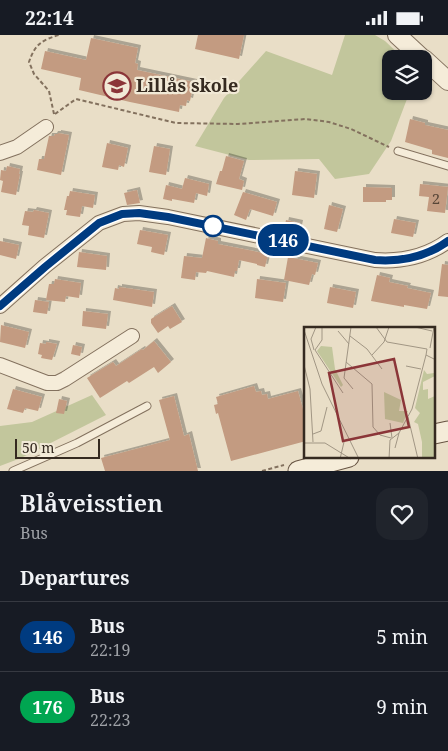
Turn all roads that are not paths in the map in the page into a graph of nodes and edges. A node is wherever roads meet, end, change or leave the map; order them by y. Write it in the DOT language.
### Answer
graph roads {
  1 [pos="397,35"];
  2 [pos="414,50"];
  3 [pos="432,66"];
  4 [pos="448,81"];
  5 [pos="46,127"];
  6 [pos="398,151"];
  7 [pos="0,153"];
  8 [pos="448,165"];
  9 [pos="448,241"];
  10 [pos="0,306"];
  11 [pos="132,336"];
  12 [pos="0,365"];
  13 [pos="147,406"];
  14 [pos="345,458"];
  15 [pos="13,471"];
  16 [pos="298,471"];
  1 -- 2 [label="street"];
  3 -- 4 [label="street"];
  5 -- 7 [label="street"];
  6 -- 8 [label="lane"];
  9 -- 10 [label="street"];
  11 -- 12 [label="street"];
  13 -- 15 [label="lane"];
  14 -- 16 [label="main road"];
}
